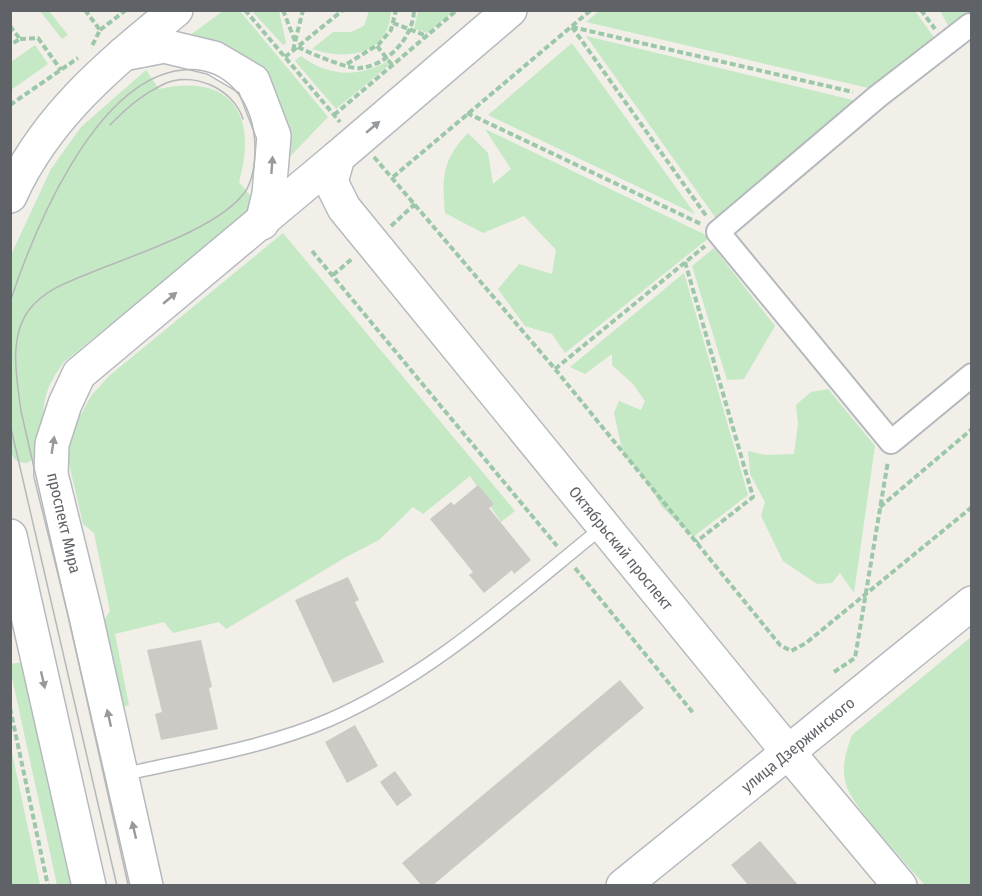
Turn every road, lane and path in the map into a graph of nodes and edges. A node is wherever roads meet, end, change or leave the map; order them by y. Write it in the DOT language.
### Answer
graph roads {
  1 [pos="85,10"];
  2 [pos="126,10"];
  3 [pos="176,10"];
  4 [pos="245,10"];
  5 [pos="283,10"];
  6 [pos="303,10"];
  7 [pos="343,10"];
  8 [pos="396,10"];
  9 [pos="414,10"];
  10 [pos="457,10"];
  11 [pos="510,10"];
  12 [pos="591,10"];
  13 [pos="393,23"];
  14 [pos="10,26"];
  15 [pos="572,27"];
  16 [pos="972,27"];
  17 [pos="410,29"];
  18 [pos="99,32"];
  19 [pos="427,36"];
  20 [pos="20,39"];
  21 [pos="295,42"];
  22 [pos="10,45"];
  23 [pos="377,46"];
  24 [pos="298,47"];
  25 [pos="90,50"];
  26 [pos="292,52"];
  27 [pos="123,54"];
  28 [pos="285,57"];
  29 [pos="386,57"];
  30 [pos="347,64"];
  31 [pos="392,65"];
  32 [pos="75,71"];
  33 [pos="877,97"];
  34 [pos="10,105"];
  35 [pos="467,113"];
  36 [pos="334,115"];
  37 [pos="348,148"];
  38 [pos="23,160"];
  39 [pos="393,177"];
  40 [pos="301,190"];
  41 [pos="10,196"];
  42 [pos="344,208"];
  43 [pos="262,223"];
  44 [pos="718,233"];
  45 [pos="312,251"];
  46 [pos="685,262"];
  47 [pos="555,369"];
  48 [pos="972,375"];
  49 [pos="972,429"];
  50 [pos="891,442"];
  51 [pos="972,507"];
  52 [pos="880,508"];
  53 [pos="605,525"];
  54 [pos="10,536"];
  55 [pos="696,542"];
  56 [pos="566,557"];
  57 [pos="864,597"];
  58 [pos="972,603"];
  59 [pos="834,672"];
  60 [pos="10,708"];
  61 [pos="694,714"];
  62 [pos="788,752"];
  63 [pos="121,775"];
  64 [pos="48,885"];
  65 [pos="89,885"];
  66 [pos="146,885"];
  67 [pos="623,885"];
  68 [pos="900,885"];
  1 -- 18 [label="path"];
  2 -- 18 [label="path"];
  3 -- 27 [label="street"];
  4 -- 28 [label="path"];
  5 -- 21 [label="path"];
  6 -- 21 [label="path"];
  7 -- 24 [label="path"];
  8 -- 13 [label="path"];
  9 -- 17 [label="path"];
  10 -- 19 [label="path"];
  37 -- 11 [label="street, проспект Мира, one-way"];
  12 -- 15 [label="path"];
  13 -- 17 [label="path"];
  13 -- 23 [label="path"];
  14 -- 20 [label="path"];
  15 -- 33 [label="path"];
  15 -- 35 [label="path"];
  15 -- 44 [label="path"];
  16 -- 33 [label="street"];
  17 -- 19 [label="path"];
  17 -- 29 [label="path"];
  18 -- 25 [label="path"];
  19 -- 31 [label="path"];
  20 -- 22 [label="path"];
  20 -- 32 [label="path"];
  21 -- 26 [label="path"];
  23 -- 29 [label="path"];
  23 -- 30 [label="path"];
  24 -- 26 [label="path"];
  24 -- 30 [label="path"];
  26 -- 28 [label="path"];
  27 -- 32 [label="street"];
  43 -- 27 [label="street, one-way"];
  28 -- 36 [label="path"];
  29 -- 30 [label="path"];
  29 -- 31 [label="path"];
  31 -- 36 [label="path"];
  32 -- 34 [label="path"];
  32 -- 38 [label="street"];
  33 -- 44 [label="street"];
  35 -- 39 [label="path"];
  35 -- 44 [label="path"];
  36 -- 37 [label="path"];
  37 -- 39 [label="path"];
  37 -- 40 [label="street, проспект Мира"];
  37 -- 42 [label="street"];
  38 -- 41 [label="street"];
  39 -- 47 [label="path"];
  40 -- 42 [label="street"];
  40 -- 43 [label="street, проспект Мира"];
  42 -- 53 [label="street, Октябрьский проспект"];
  63 -- 43 [label="street, проспект Мира, one-way"];
  44 -- 46 [label="path"];
  44 -- 50 [label="street"];
  45 -- 56 [label="path"];
  46 -- 47 [label="path"];
  46 -- 55 [label="path"];
  47 -- 55 [label="path"];
  48 -- 50 [label="street"];
  49 -- 52 [label="path"];
  50 -- 52 [label="path"];
  51 -- 57 [label="path"];
  52 -- 57 [label="path"];
  53 -- 56 [label="lane"];
  53 -- 62 [label="street, Октябрьский проспект"];
  54 -- 65 [label="street, one-way"];
  55 -- 57 [label="path"];
  56 -- 61 [label="path"];
  56 -- 63 [label="lane"];
  57 -- 59 [label="path"];
  58 -- 62 [label="street, улица Дзержинского"];
  60 -- 64 [label="path"];
  62 -- 67 [label="street, улица Дзержинского"];
  62 -- 68 [label="street, Октябрьский проспект"];
  66 -- 63 [label="street, проспект Мира, one-way"];
}
